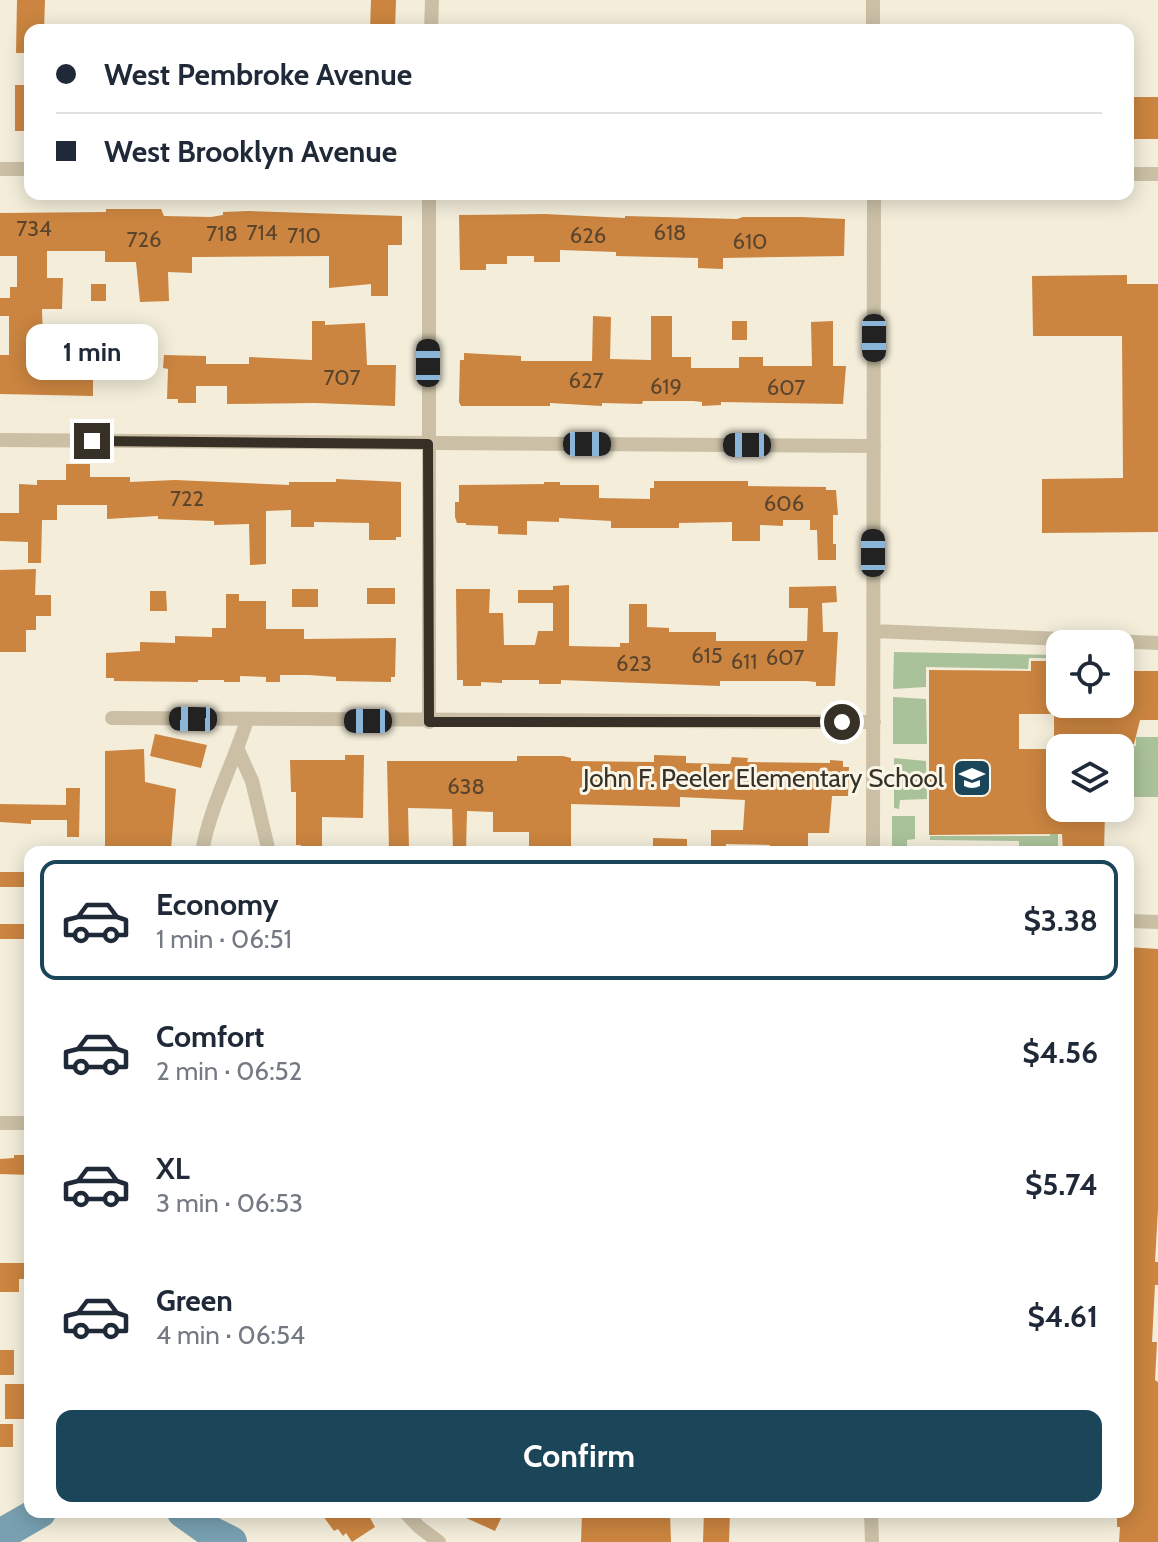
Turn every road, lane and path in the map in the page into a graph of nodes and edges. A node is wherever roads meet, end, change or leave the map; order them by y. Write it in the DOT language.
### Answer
graph roads {
  1 [pos="432,0"];
  2 [pos="873,0"];
  3 [pos="431,24"];
  4 [pos="873,24"];
  5 [pos="0,169"];
  6 [pos="24,169"];
  7 [pos="1134,174"];
  8 [pos="1158,174"];
  9 [pos="429,200"];
  10 [pos="874,200"];
  11 [pos="0,440"];
  12 [pos="428,444"];
  13 [pos="874,446"];
  14 [pos="874,631"];
  15 [pos="1158,643"];
  16 [pos="112,718"];
  17 [pos="247,720"];
  18 [pos="429,722"];
  19 [pos="874,722"];
  20 [pos="238,750"];
  21 [pos="204,846"];
  22 [pos="268,846"];
  23 [pos="873,846"];
  24 [pos="1134,921"];
  25 [pos="1158,922"];
  26 [pos="0,1123"];
  27 [pos="24,1123"];
  28 [pos="411,1518"];
  29 [pos="871,1518"];
  30 [pos="439,1542"];
  31 [pos="872,1542"];
  1 -- 3 [label="street"];
  2 -- 4 [label="street"];
  5 -- 6 [label="street"];
  7 -- 8 [label="street"];
  9 -- 12 [label="street"];
  10 -- 13 [label="street"];
  11 -- 12 [label="street"];
  12 -- 13 [label="street"];
  12 -- 18 [label="street"];
  13 -- 14 [label="street"];
  14 -- 15 [label="street"];
  14 -- 19 [label="street"];
  16 -- 17 [label="street"];
  17 -- 18 [label="street"];
  17 -- 20 [label="street"];
  18 -- 19 [label="street"];
  19 -- 23 [label="street"];
  20 -- 21 [label="street"];
  20 -- 22 [label="street"];
  24 -- 25 [label="street"];
  26 -- 27 [label="street"];
  28 -- 30 [label="street"];
  29 -- 31 [label="street"];
}
